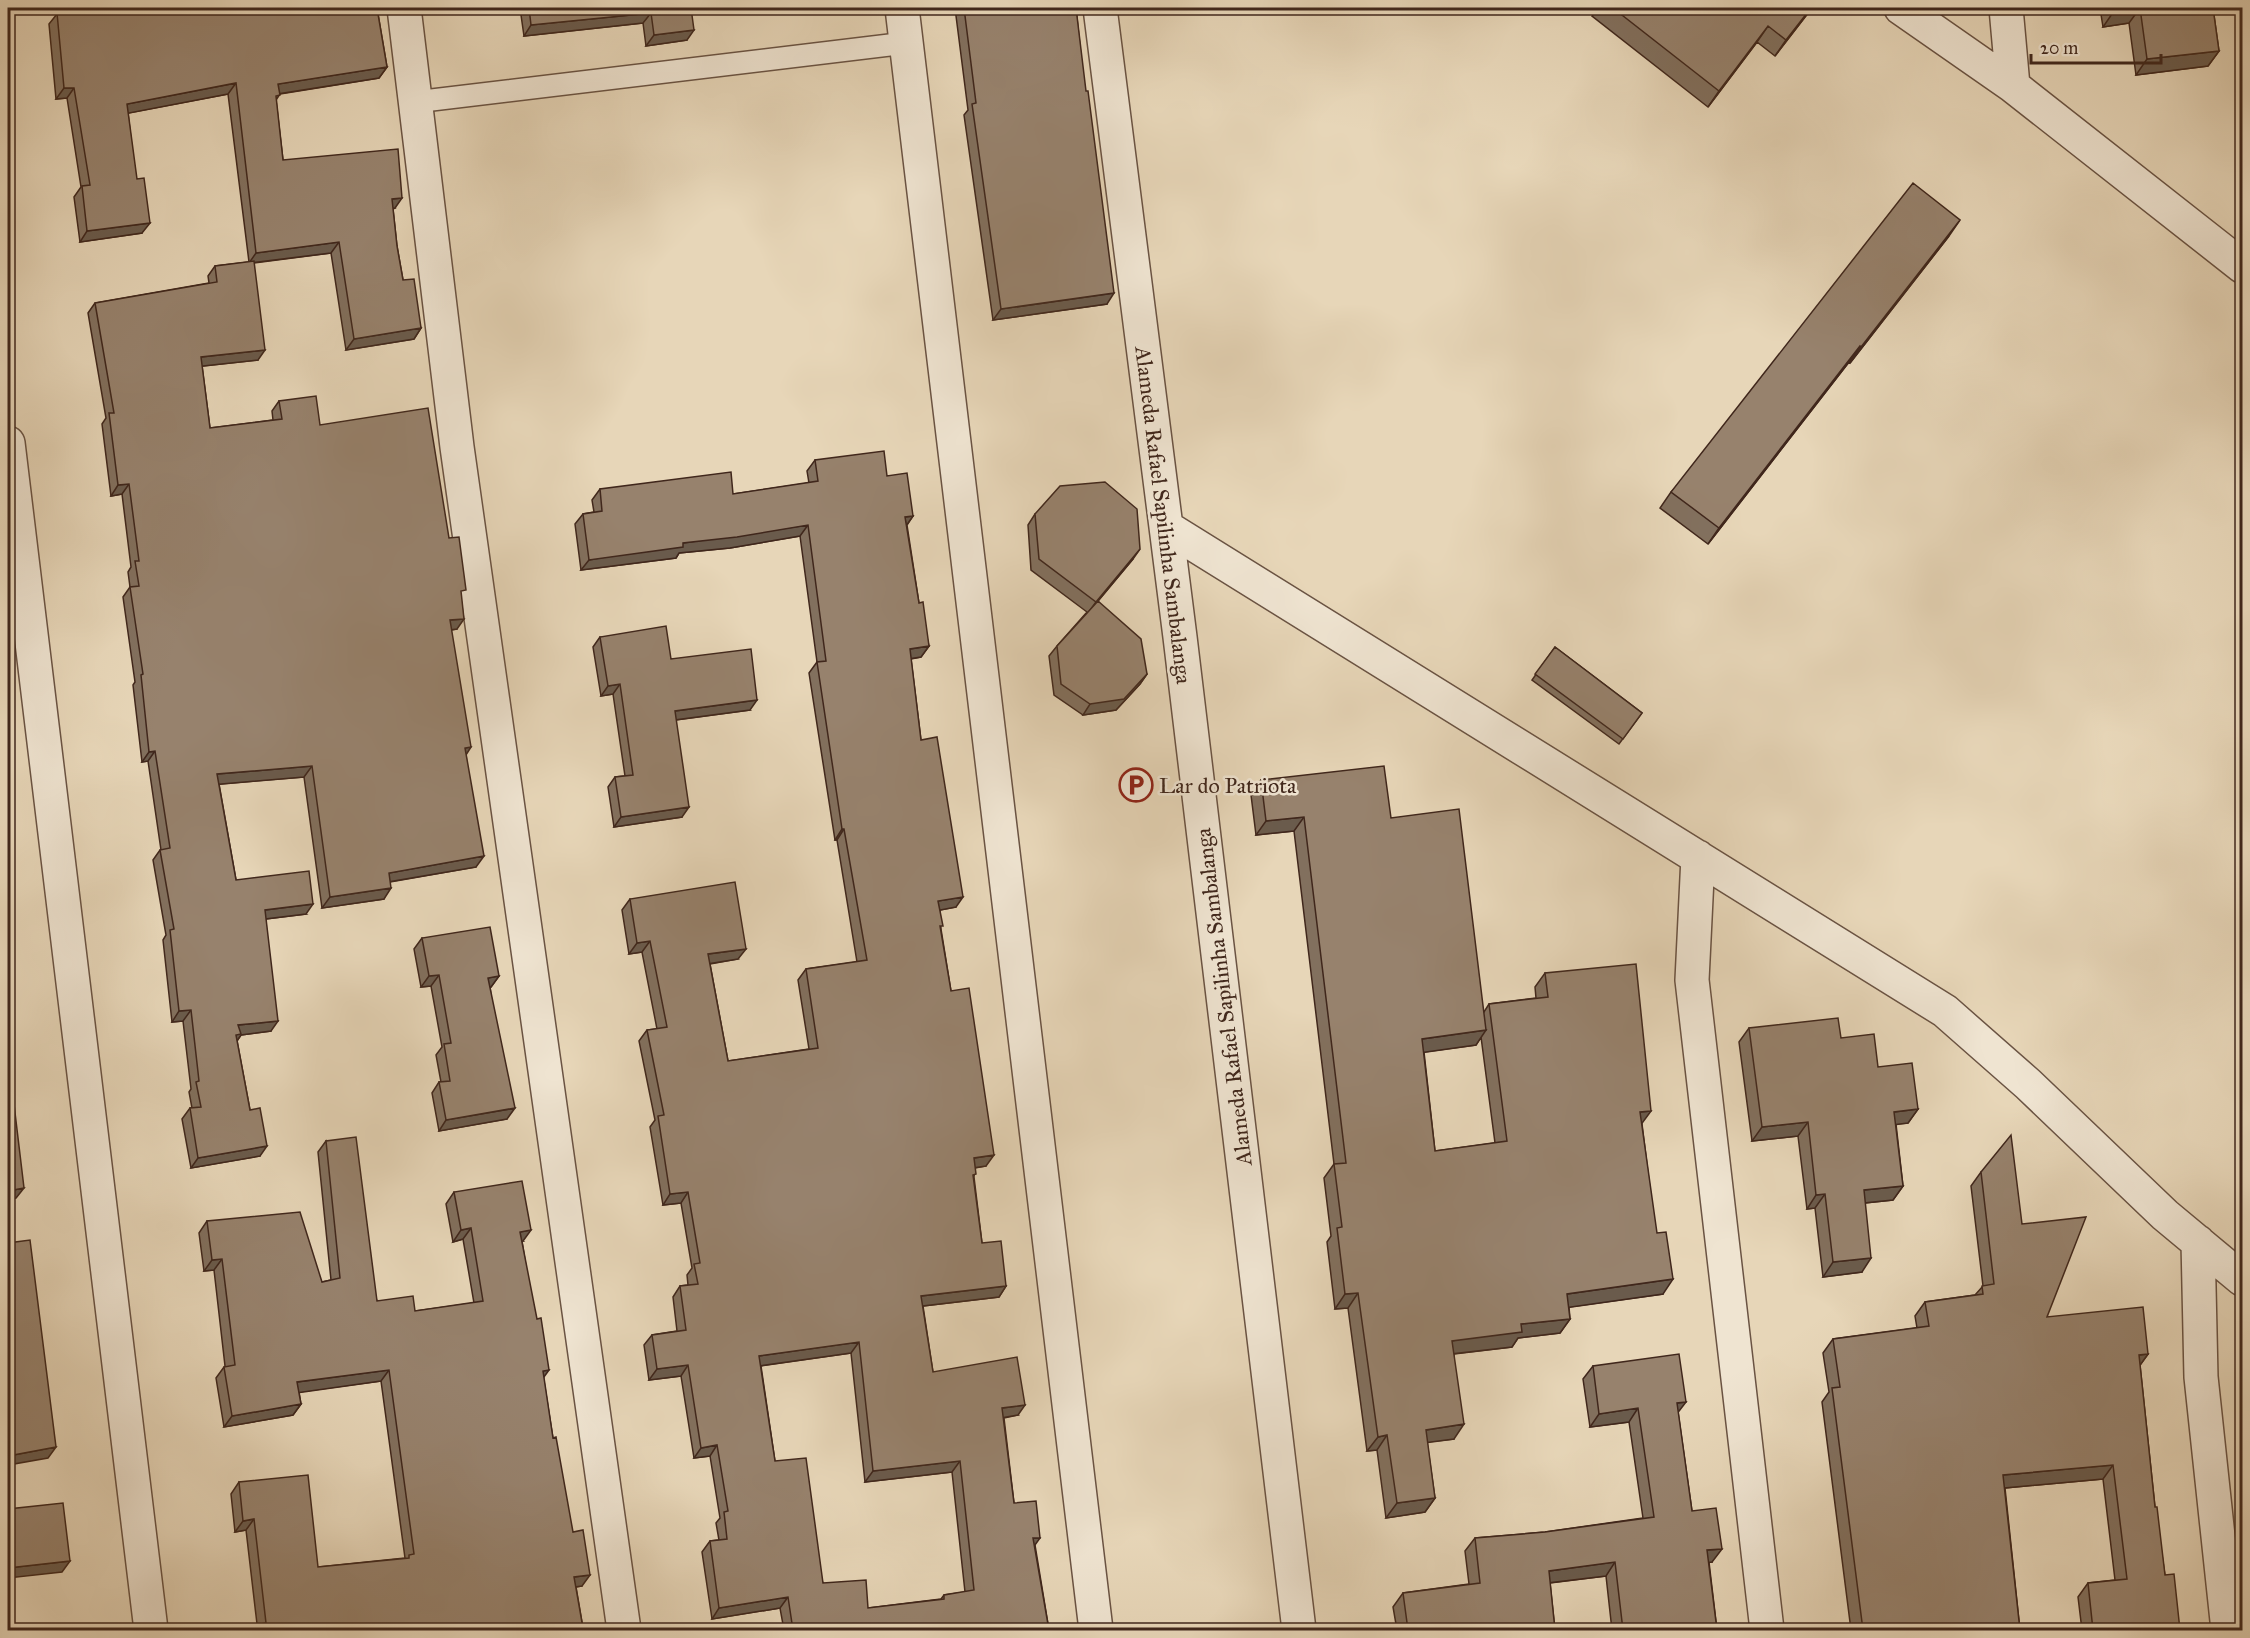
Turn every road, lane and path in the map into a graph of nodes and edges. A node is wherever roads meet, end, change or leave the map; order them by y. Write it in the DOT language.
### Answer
graph roads {
  1 [pos="404,8"];
  2 [pos="902,8"];
  3 [pos="1100,8"];
  4 [pos="1901,8"];
  5 [pos="2006,8"];
  6 [pos="906,43"];
  7 [pos="2013,86"];
  8 [pos="415,102"];
  9 [pos="2242,266"];
  10 [pos="8,443"];
  11 [pos="1166,527"];
  12 [pos="1698,857"];
  13 [pos="2198,1242"];
  14 [pos="2242,1279"];
  15 [pos="151,1630"];
  16 [pos="624,1630"];
  17 [pos="1096,1630"];
  18 [pos="1299,1630"];
  19 [pos="1767,1630"];
  20 [pos="2228,1630"];
  1 -- 8 [label="street"];
  2 -- 6 [label="street"];
  3 -- 11 [label="street, Alameda Rafael Sapilinha Sambalanga"];
  4 -- 7 [label="street"];
  5 -- 7 [label="street"];
  6 -- 8 [label="lane"];
  6 -- 17 [label="street"];
  7 -- 9 [label="street"];
  8 -- 16 [label="street"];
  10 -- 15 [label="street"];
  11 -- 12 [label="street"];
  11 -- 18 [label="street, Alameda Rafael Sapilinha Sambalanga"];
  12 -- 13 [label="street"];
  12 -- 19 [label="street"];
  13 -- 14 [label="street"];
  13 -- 20 [label="street"];
}
